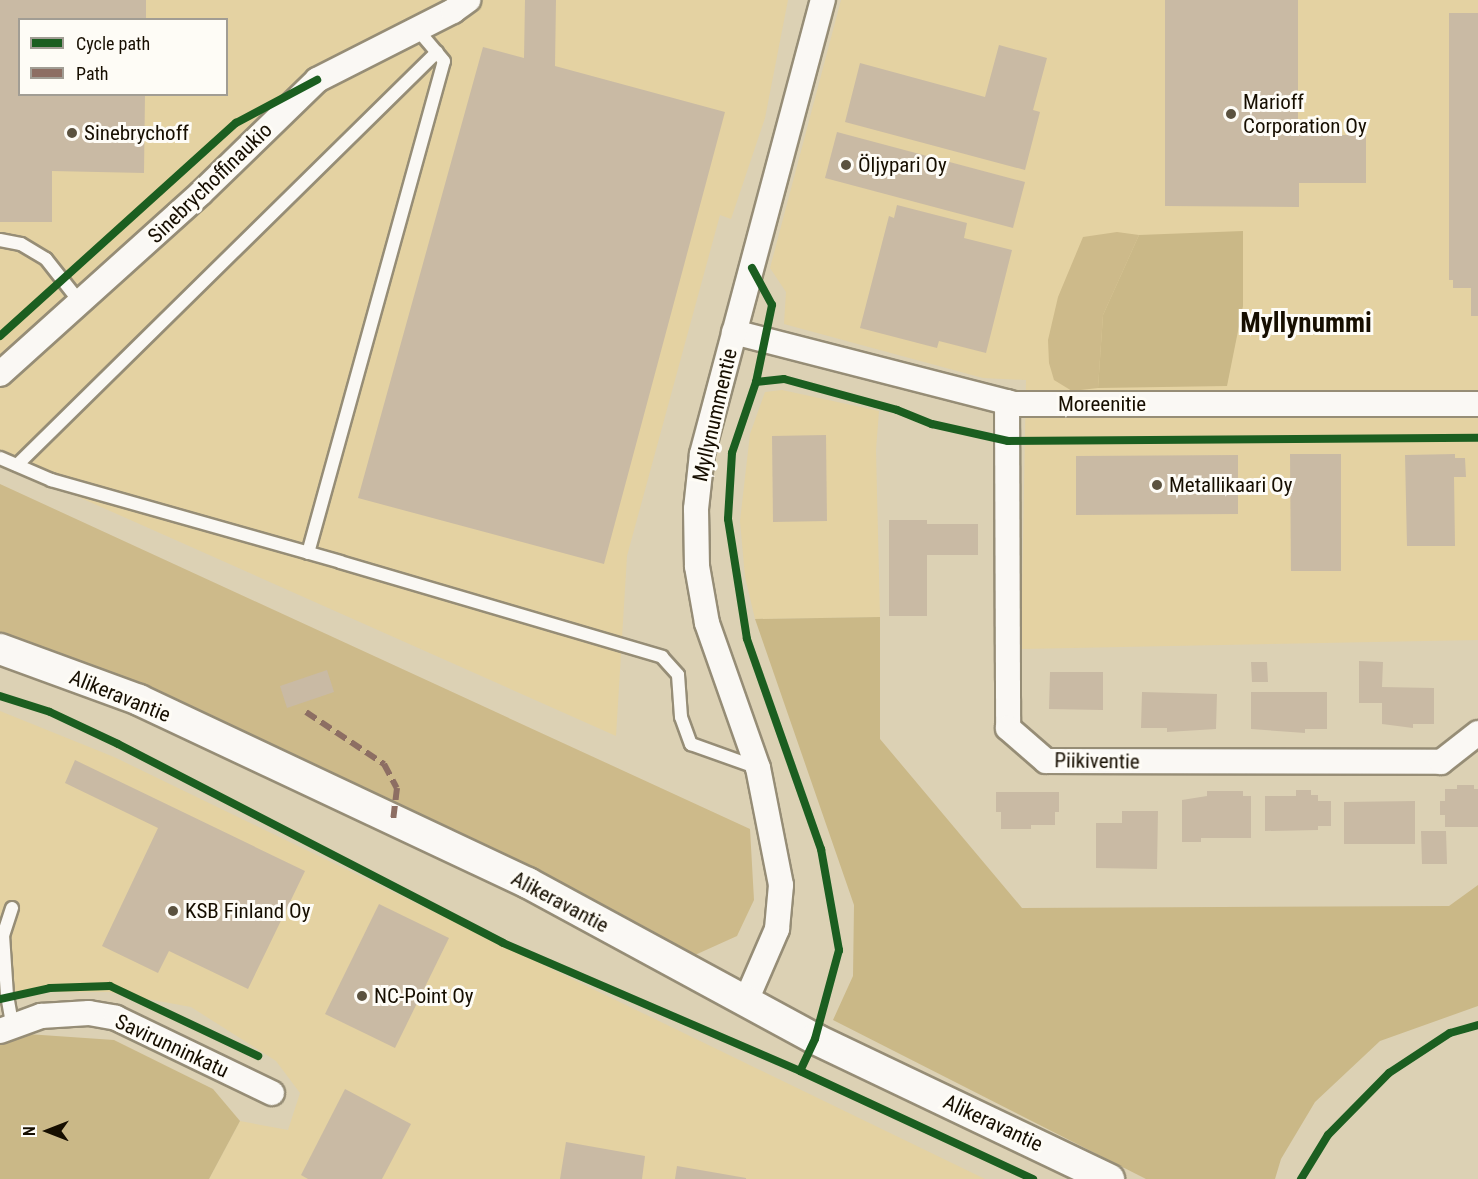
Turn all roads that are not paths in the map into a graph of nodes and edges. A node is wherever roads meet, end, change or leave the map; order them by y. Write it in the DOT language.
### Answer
graph roads {
  1 [pos="468,0"];
  2 [pos="823,0"];
  3 [pos="417,29"];
  4 [pos="437,52"];
  5 [pos="0,240"];
  6 [pos="80,302"];
  7 [pos="734,332"];
  8 [pos="0,374"];
  9 [pos="1007,402"];
  10 [pos="1478,404"];
  11 [pos="0,458"];
  12 [pos="17,465"];
  13 [pos="308,553"];
  14 [pos="0,649"];
  15 [pos="1478,733"];
  16 [pos="758,768"];
  17 [pos="12,908"];
  18 [pos="745,1003"];
  19 [pos="6,1028"];
  20 [pos="272,1093"];
  21 [pos="1109,1179"];
  1 -- 3 [label="street, Sinebrychoffinaukio"];
  2 -- 7 [label="street, Myllynummentie"];
  3 -- 4 [label="lane"];
  3 -- 6 [label="street, Sinebrychoffinaukio"];
  4 -- 12 [label="lane"];
  4 -- 13 [label="lane"];
  5 -- 6 [label="lane"];
  6 -- 8 [label="street, Sinebrychoffinaukio"];
  7 -- 9 [label="street, Moreenitie"];
  7 -- 16 [label="street, Myllynummentie"];
  9 -- 10 [label="street, Moreenitie"];
  9 -- 15 [label="street, Piikiventie"];
  11 -- 12 [label="lane"];
  12 -- 13 [label="lane"];
  13 -- 16 [label="lane"];
  14 -- 18 [label="street, Alikeravantie"];
  16 -- 18 [label="street, Myllynummentie"];
  17 -- 19 [label="lane"];
  18 -- 21 [label="street, Alikeravantie"];
  19 -- 20 [label="street, Savirunninkatu"];
}
